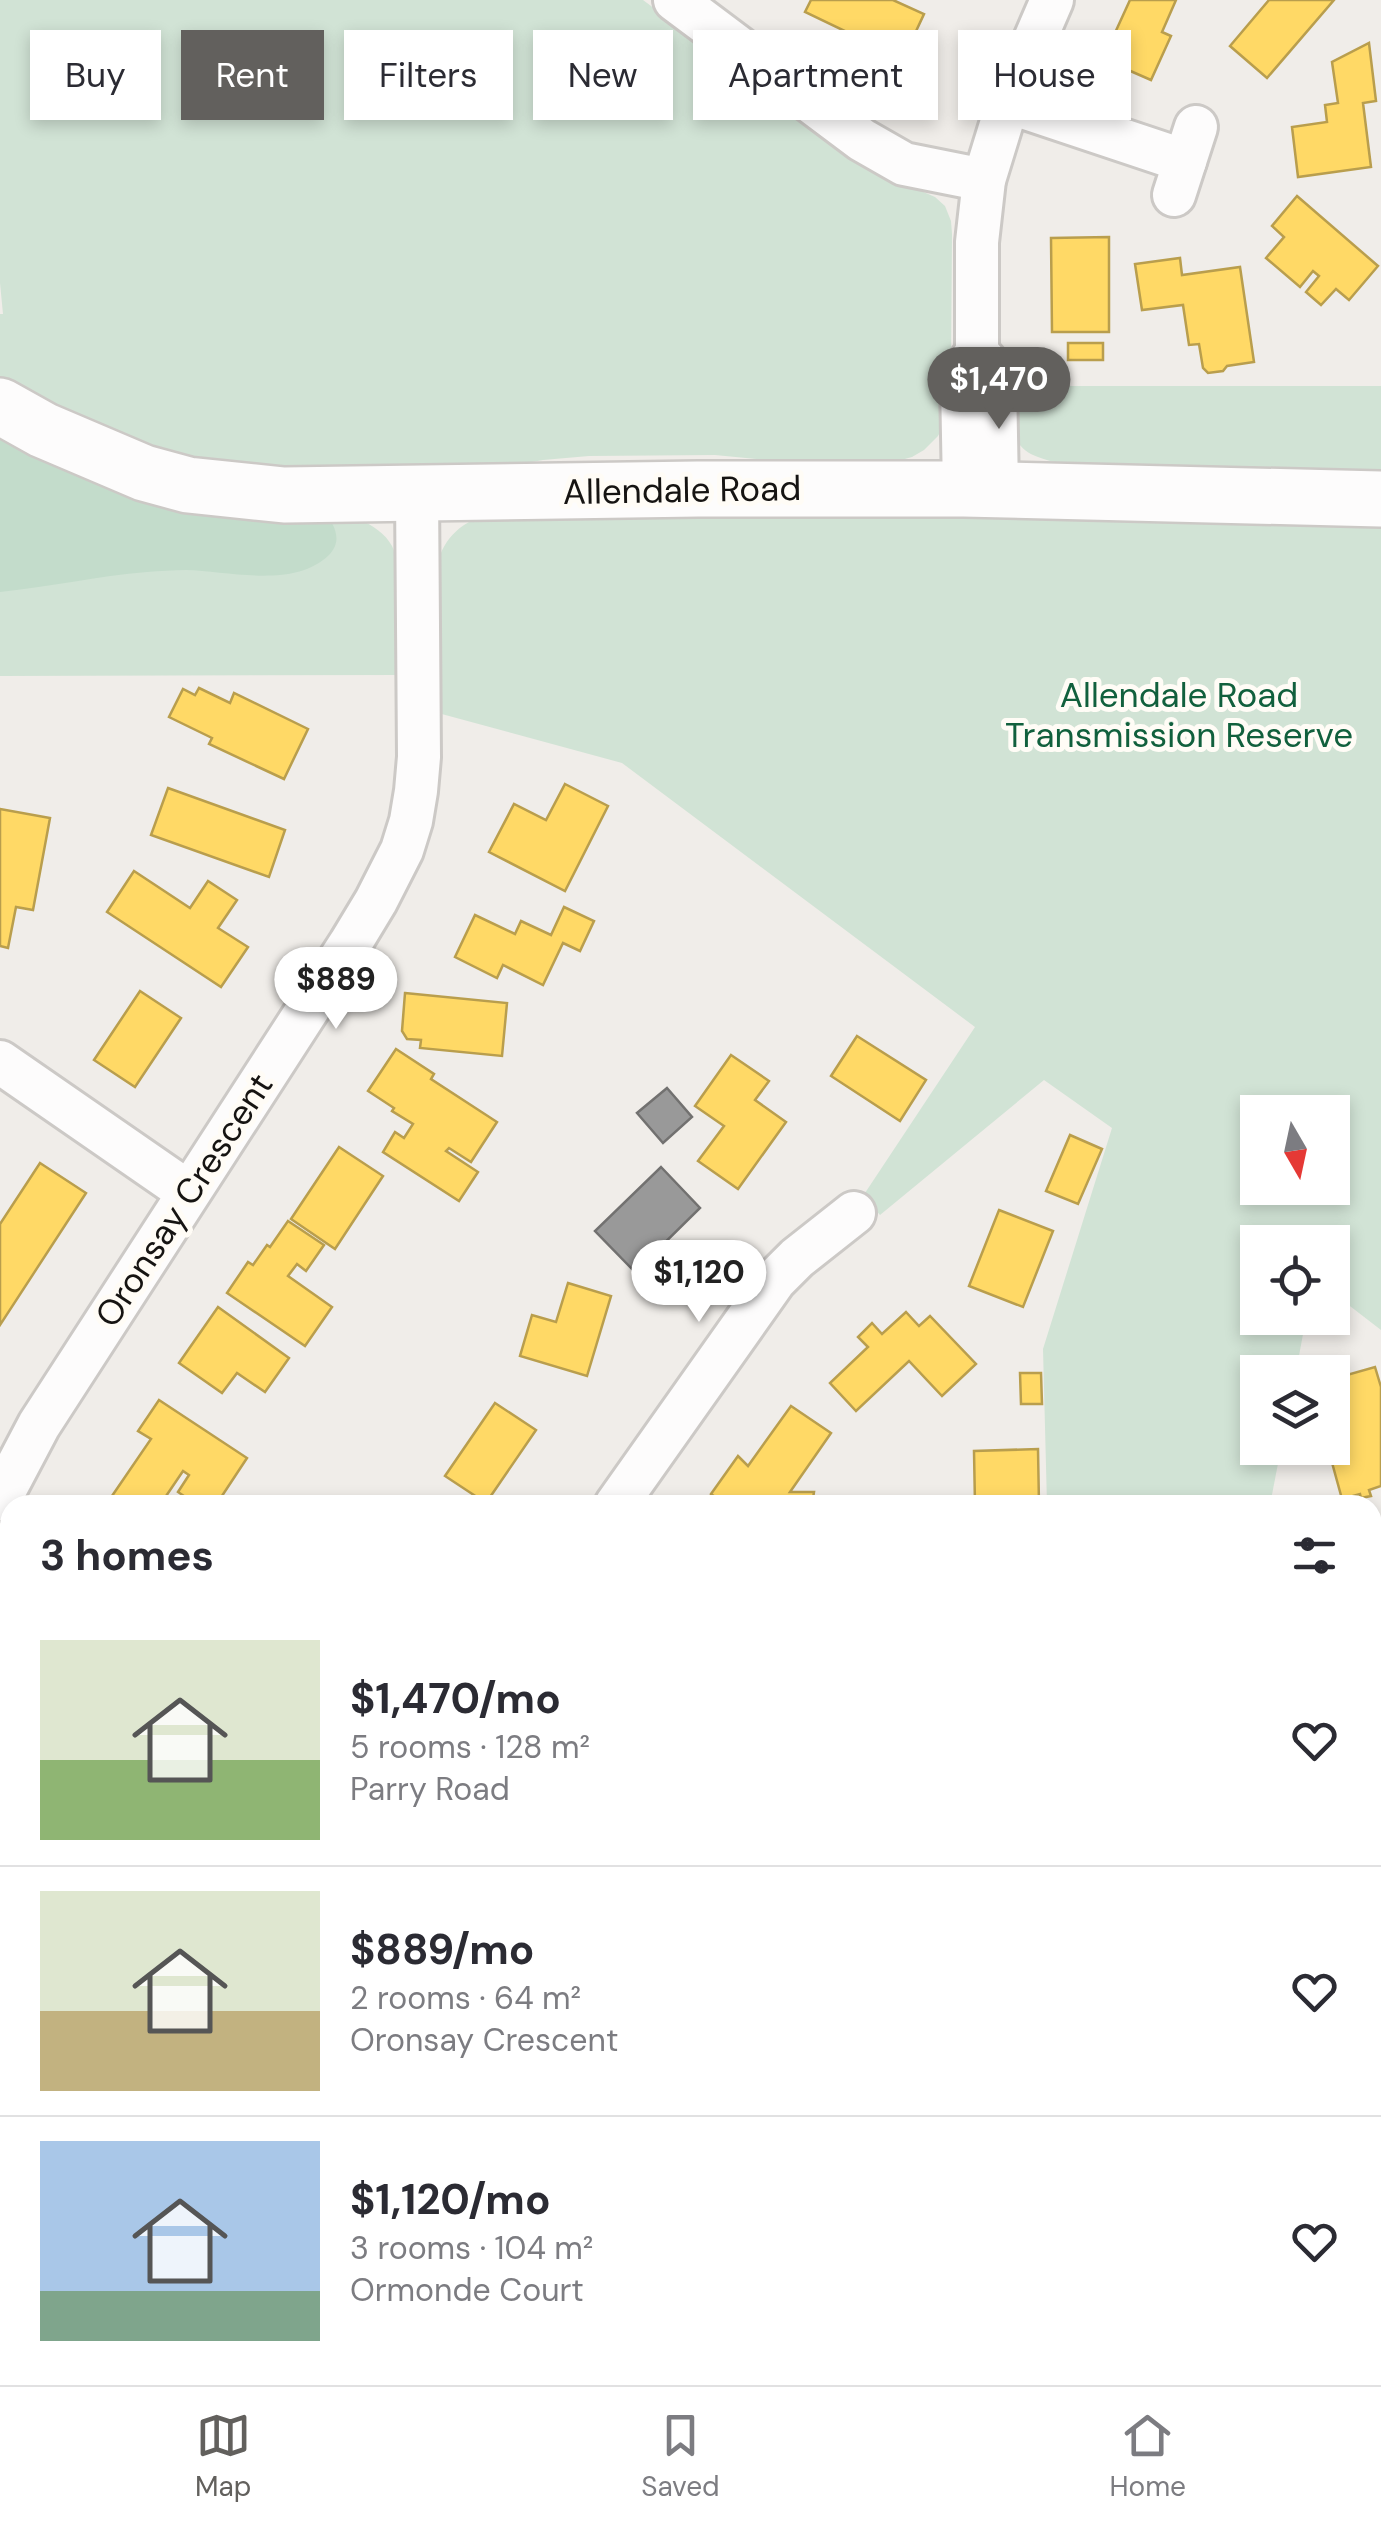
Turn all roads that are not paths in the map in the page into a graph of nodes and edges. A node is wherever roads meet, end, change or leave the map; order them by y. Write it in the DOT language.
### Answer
graph roads {
  1 [pos="675,0"];
  2 [pos="1052,0"];
  3 [pos="1038,30"];
  4 [pos="1002,120"];
  5 [pos="1062,120"];
  6 [pos="1185,161"];
  7 [pos="984,180"];
  8 [pos="0,406"];
  9 [pos="981,489"];
  10 [pos="417,494"];
  11 [pos="1381,499"];
  12 [pos="0,1062"];
  13 [pos="188,1192"];
  14 [pos="854,1212"];
  15 [pos="2,1495"];
  16 [pos="623,1495"];
  1 -- 7 [label="street"];
  2 -- 3 [label="street"];
  4 -- 7 [label="street"];
  5 -- 6 [label="street"];
  7 -- 9 [label="street"];
  8 -- 10 [label="street, Allendale Road"];
  9 -- 10 [label="street, Allendale Road"];
  9 -- 11 [label="street, Allendale Road"];
  10 -- 13 [label="street, Oronsay Crescent"];
  12 -- 13 [label="street"];
  13 -- 15 [label="street, Oronsay Crescent"];
  14 -- 16 [label="street"];
}
